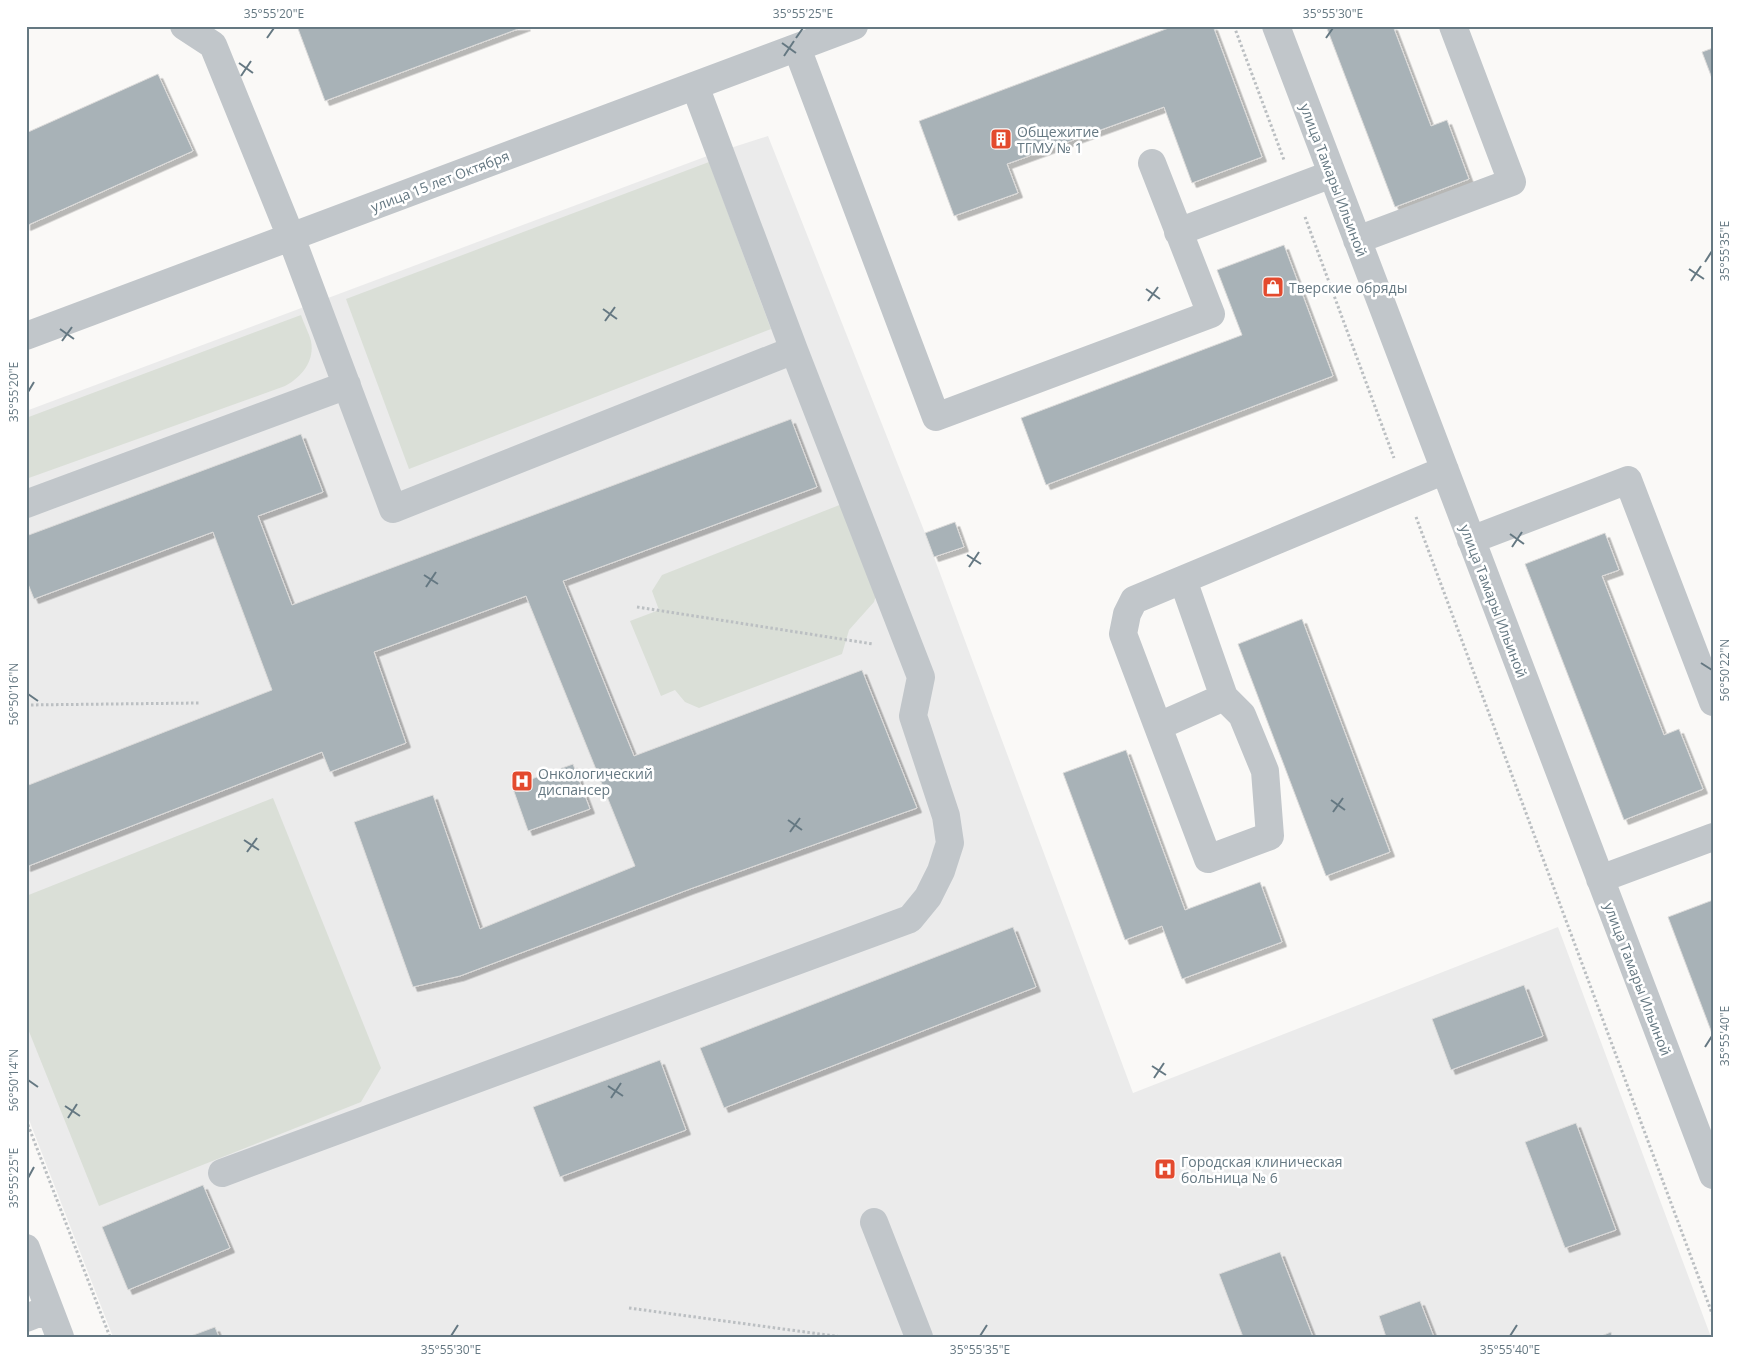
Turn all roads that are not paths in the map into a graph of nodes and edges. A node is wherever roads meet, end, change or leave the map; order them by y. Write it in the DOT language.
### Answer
graph roads {
  1 [pos="184,26"];
  2 [pos="854,26"];
  3 [pos="1276,26"];
  4 [pos="1453,26"];
  5 [pos="797,48"];
  6 [pos="695,86"];
  7 [pos="1152,162"];
  8 [pos="1332,174"];
  9 [pos="1178,232"];
  10 [pos="290,238"];
  11 [pos="1357,240"];
  12 [pos="26,336"];
  13 [pos="794,350"];
  14 [pos="346,385"];
  15 [pos="1445,470"];
  16 [pos="26,504"];
  17 [pos="1471,540"];
  18 [pos="1183,580"];
  19 [pos="1708,673"];
  20 [pos="1224,697"];
  21 [pos="1713,702"];
  22 [pos="1159,726"];
  23 [pos="1713,837"];
  24 [pos="1600,879"];
  25 [pos="222,1173"];
  26 [pos="1713,1175"];
  27 [pos="874,1222"];
  28 [pos="26,1248"];
  29 [pos="38,1313"];
  30 [pos="60,1337"];
  31 [pos="918,1337"];
  1 -- 10 [label="street"];
  2 -- 5 [label="street, улица 15 лет Октября"];
  3 -- 8 [label="street, улица Тамары Ильиной"];
  4 -- 11 [label="street"];
  5 -- 6 [label="street, улица 15 лет Октября"];
  5 -- 9 [label="street"];
  6 -- 10 [label="street, улица 15 лет Октября"];
  6 -- 13 [label="street"];
  7 -- 9 [label="street"];
  8 -- 9 [label="street"];
  8 -- 11 [label="street, улица Тамары Ильиной"];
  10 -- 12 [label="street, улица 15 лет Октября"];
  10 -- 14 [label="street"];
  11 -- 15 [label="street, улица Тамары Ильиной"];
  13 -- 14 [label="street"];
  13 -- 25 [label="street"];
  14 -- 16 [label="street"];
  15 -- 17 [label="street, улица Тамары Ильиной"];
  15 -- 18 [label="street"];
  17 -- 19 [label="street"];
  17 -- 24 [label="street, улица Тамары Ильиной"];
  18 -- 20 [label="street"];
  18 -- 22 [label="street"];
  19 -- 21 [label="street"];
  20 -- 22 [label="street"];
  20 -- 22 [label="street"];
  23 -- 24 [label="street"];
  24 -- 26 [label="street, улица Тамары Ильиной"];
  27 -- 31 [label="street"];
  28 -- 29 [label="street"];
  29 -- 30 [label="street"];
}
